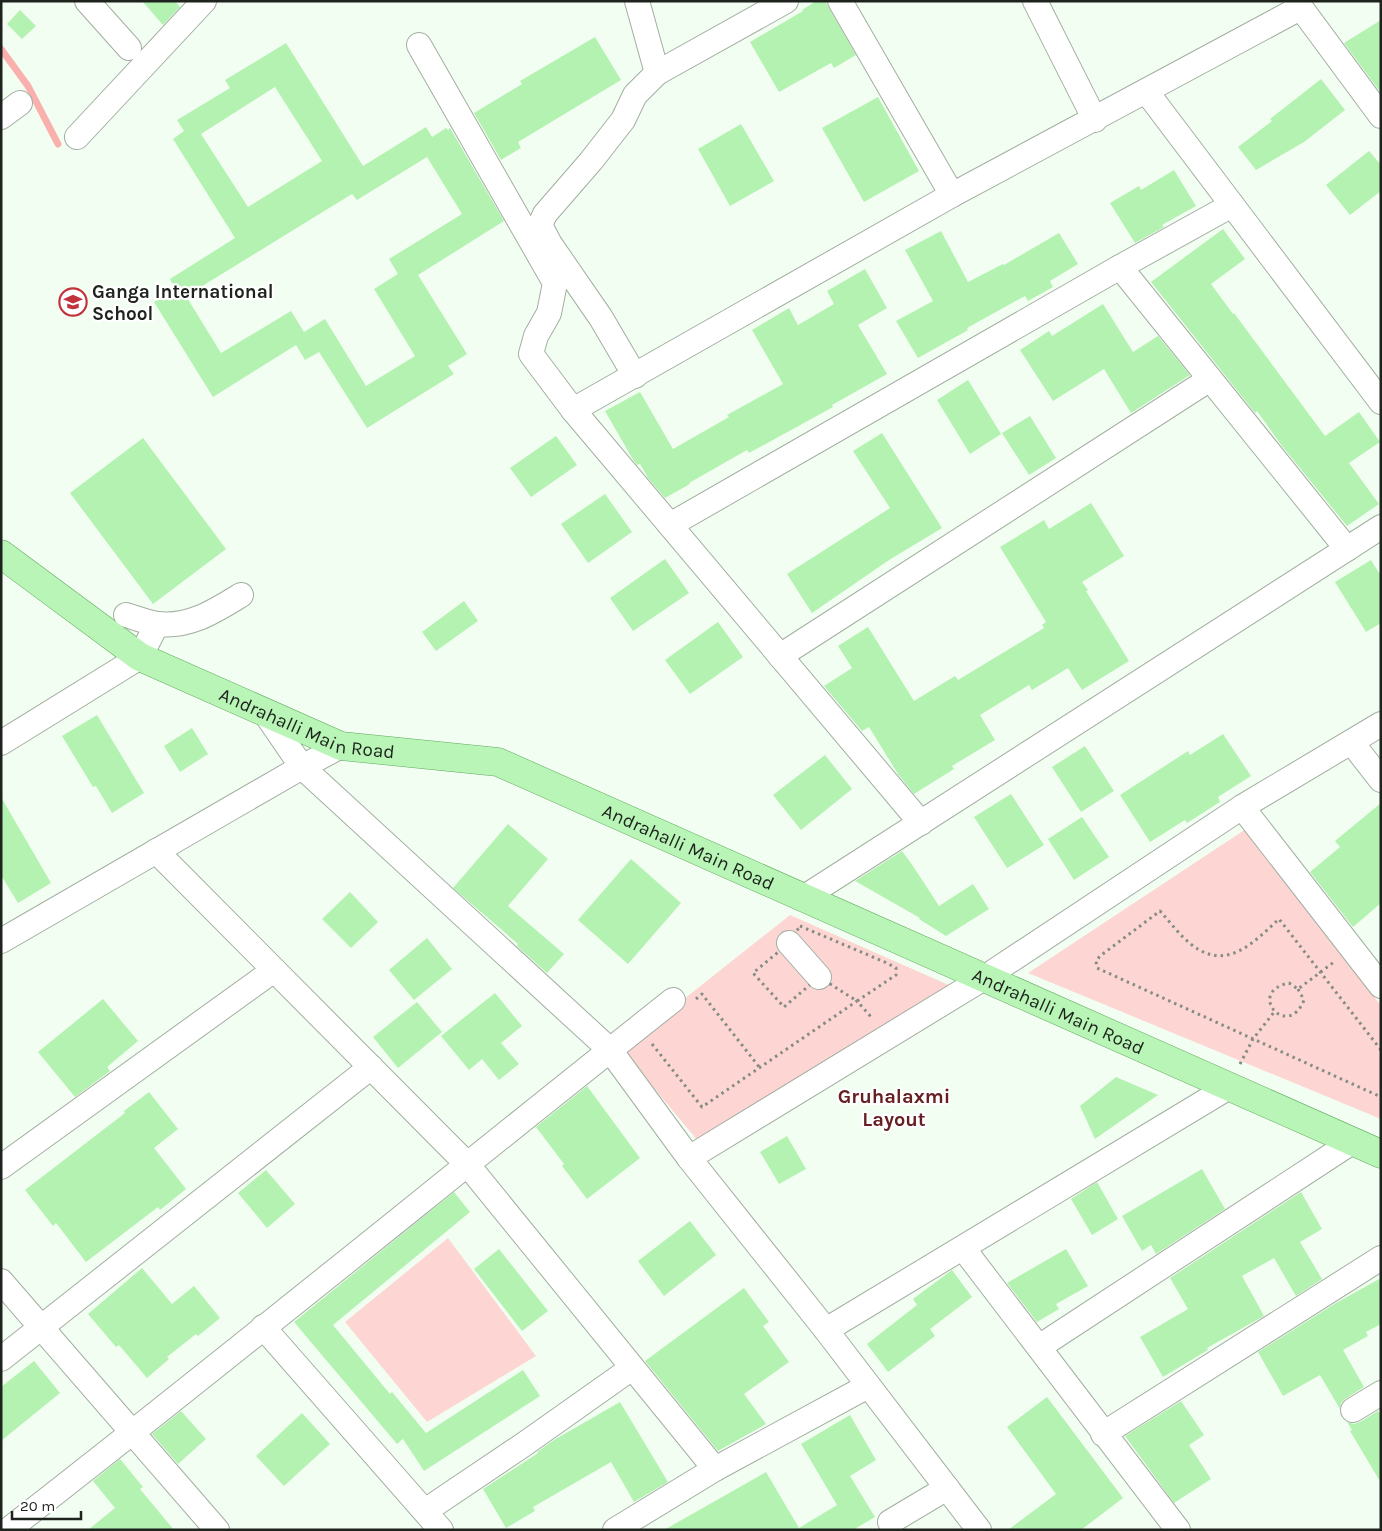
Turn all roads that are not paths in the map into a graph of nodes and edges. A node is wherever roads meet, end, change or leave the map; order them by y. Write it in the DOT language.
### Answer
graph roads {
  1 [pos="87,1"];
  2 [pos="204,1"];
  3 [pos="637,1"];
  4 [pos="786,1"];
  5 [pos="840,1"];
  6 [pos="1035,1"];
  7 [pos="1298,5"];
  8 [pos="420,44"];
  9 [pos="129,48"];
  10 [pos="657,73"];
  11 [pos="1146,91"];
  12 [pos="20,103"];
  13 [pos="1381,116"];
  14 [pos="1,117"];
  15 [pos="1095,120"];
  16 [pos="77,137"];
  17 [pos="952,196"];
  18 [pos="1232,205"];
  19 [pos="1120,267"];
  20 [pos="634,376"];
  21 [pos="1210,379"];
  22 [pos="1381,402"];
  23 [pos="573,410"];
  24 [pos="670,525"];
  25 [pos="1381,527"];
  26 [pos="1347,549"];
  27 [pos="1,554"];
  28 [pos="240,594"];
  29 [pos="126,616"];
  30 [pos="157,624"];
  31 [pos="780,656"];
  32 [pos="140,657"];
  33 [pos="265,713"];
  34 [pos="1381,724"];
  35 [pos="1,743"];
  36 [pos="1352,743"];
  37 [pos="341,746"];
  38 [pos="302,767"];
  39 [pos="1381,780"];
  40 [pos="1242,807"];
  41 [pos="921,823"];
  42 [pos="156,851"];
  43 [pos="803,898"];
  44 [pos="1,941"];
  45 [pos="789,943"];
  46 [pos="274,970"];
  47 [pos="819,977"];
  48 [pos="984,978"];
  49 [pos="1381,986"];
  50 [pos="684,1001"];
  51 [pos="610,1050"];
  52 [pos="371,1067"];
  53 [pos="1229,1087"];
  54 [pos="1352,1142"];
  55 [pos="1381,1154"];
  56 [pos="689,1158"];
  57 [pos="467,1164"];
  58 [pos="1,1168"];
  59 [pos="963,1248"];
  60 [pos="1381,1258"];
  61 [pos="1,1281"];
  62 [pos="263,1327"];
  63 [pos="42,1328"];
  64 [pos="826,1330"];
  65 [pos="1039,1347"];
  66 [pos="1,1359"];
  67 [pos="632,1368"];
  68 [pos="868,1386"];
  69 [pos="1381,1393"];
  70 [pos="1353,1410"];
  71 [pos="133,1433"];
  72 [pos="1103,1434"];
  73 [pos="715,1469"];
  74 [pos="947,1488"];
  75 [pos="425,1512"];
  76 [pos="890,1522"];
  77 [pos="205,1526"];
  78 [pos="8,1530"];
  79 [pos="441,1530"];
  80 [pos="615,1530"];
  81 [pos="979,1530"];
  82 [pos="1178,1530"];
  1 -- 9 [label="street"];
  2 -- 16 [label="street"];
  3 -- 10 [label="street"];
  4 -- 10 [label="street"];
  5 -- 17 [label="street"];
  6 -- 15 [label="street"];
  7 -- 11 [label="street"];
  7 -- 13 [label="street"];
  8 -- 23 [label="street"];
  10 -- 20 [label="street"];
  11 -- 15 [label="street"];
  11 -- 18 [label="street"];
  12 -- 14 [label="street"];
  15 -- 17 [label="street"];
  17 -- 20 [label="street"];
  18 -- 19 [label="street"];
  18 -- 22 [label="street"];
  19 -- 21 [label="street"];
  19 -- 24 [label="street"];
  20 -- 23 [label="street"];
  21 -- 26 [label="street"];
  21 -- 31 [label="street"];
  23 -- 24 [label="street"];
  24 -- 31 [label="street"];
  25 -- 26 [label="street"];
  26 -- 41 [label="street"];
  27 -- 32 [label="main road, Andrahalli Main Road"];
  28 -- 30 [label="street"];
  29 -- 30 [label="street"];
  30 -- 32 [label="street"];
  31 -- 41 [label="street"];
  32 -- 33 [label="main road, Andrahalli Main Road"];
  32 -- 35 [label="street"];
  33 -- 37 [label="main road, Andrahalli Main Road"];
  33 -- 38 [label="street"];
  34 -- 36 [label="street"];
  36 -- 39 [label="street"];
  36 -- 40 [label="street"];
  37 -- 38 [label="street"];
  37 -- 43 [label="main road, Andrahalli Main Road"];
  38 -- 42 [label="street"];
  38 -- 51 [label="street"];
  40 -- 48 [label="street"];
  40 -- 49 [label="street"];
  41 -- 43 [label="street"];
  42 -- 44 [label="street"];
  42 -- 46 [label="street"];
  43 -- 48 [label="main road, Andrahalli Main Road"];
  45 -- 47 [label="street"];
  46 -- 52 [label="street"];
  46 -- 58 [label="street"];
  48 -- 53 [label="main road, Andrahalli Main Road"];
  48 -- 56 [label="street"];
  50 -- 51 [label="street"];
  51 -- 56 [label="street"];
  51 -- 57 [label="street"];
  52 -- 57 [label="street"];
  52 -- 63 [label="street"];
  53 -- 54 [label="main road, Andrahalli Main Road"];
  53 -- 59 [label="street"];
  54 -- 55 [label="main road, Andrahalli Main Road"];
  54 -- 65 [label="street"];
  56 -- 64 [label="street"];
  57 -- 62 [label="street"];
  57 -- 67 [label="street"];
  59 -- 64 [label="street"];
  59 -- 65 [label="street"];
  60 -- 72 [label="street"];
  61 -- 63 [label="street"];
  62 -- 71 [label="street"];
  62 -- 75 [label="street"];
  63 -- 66 [label="street"];
  63 -- 71 [label="street"];
  64 -- 68 [label="street"];
  65 -- 72 [label="street"];
  67 -- 73 [label="street"];
  67 -- 75 [label="street"];
  68 -- 73 [label="street"];
  68 -- 74 [label="street"];
  69 -- 70 [label="street"];
  71 -- 77 [label="street"];
  71 -- 78 [label="street"];
  72 -- 82 [label="street"];
  73 -- 80 [label="street"];
  74 -- 76 [label="street"];
  74 -- 81 [label="street"];
  75 -- 79 [label="street"];
}
